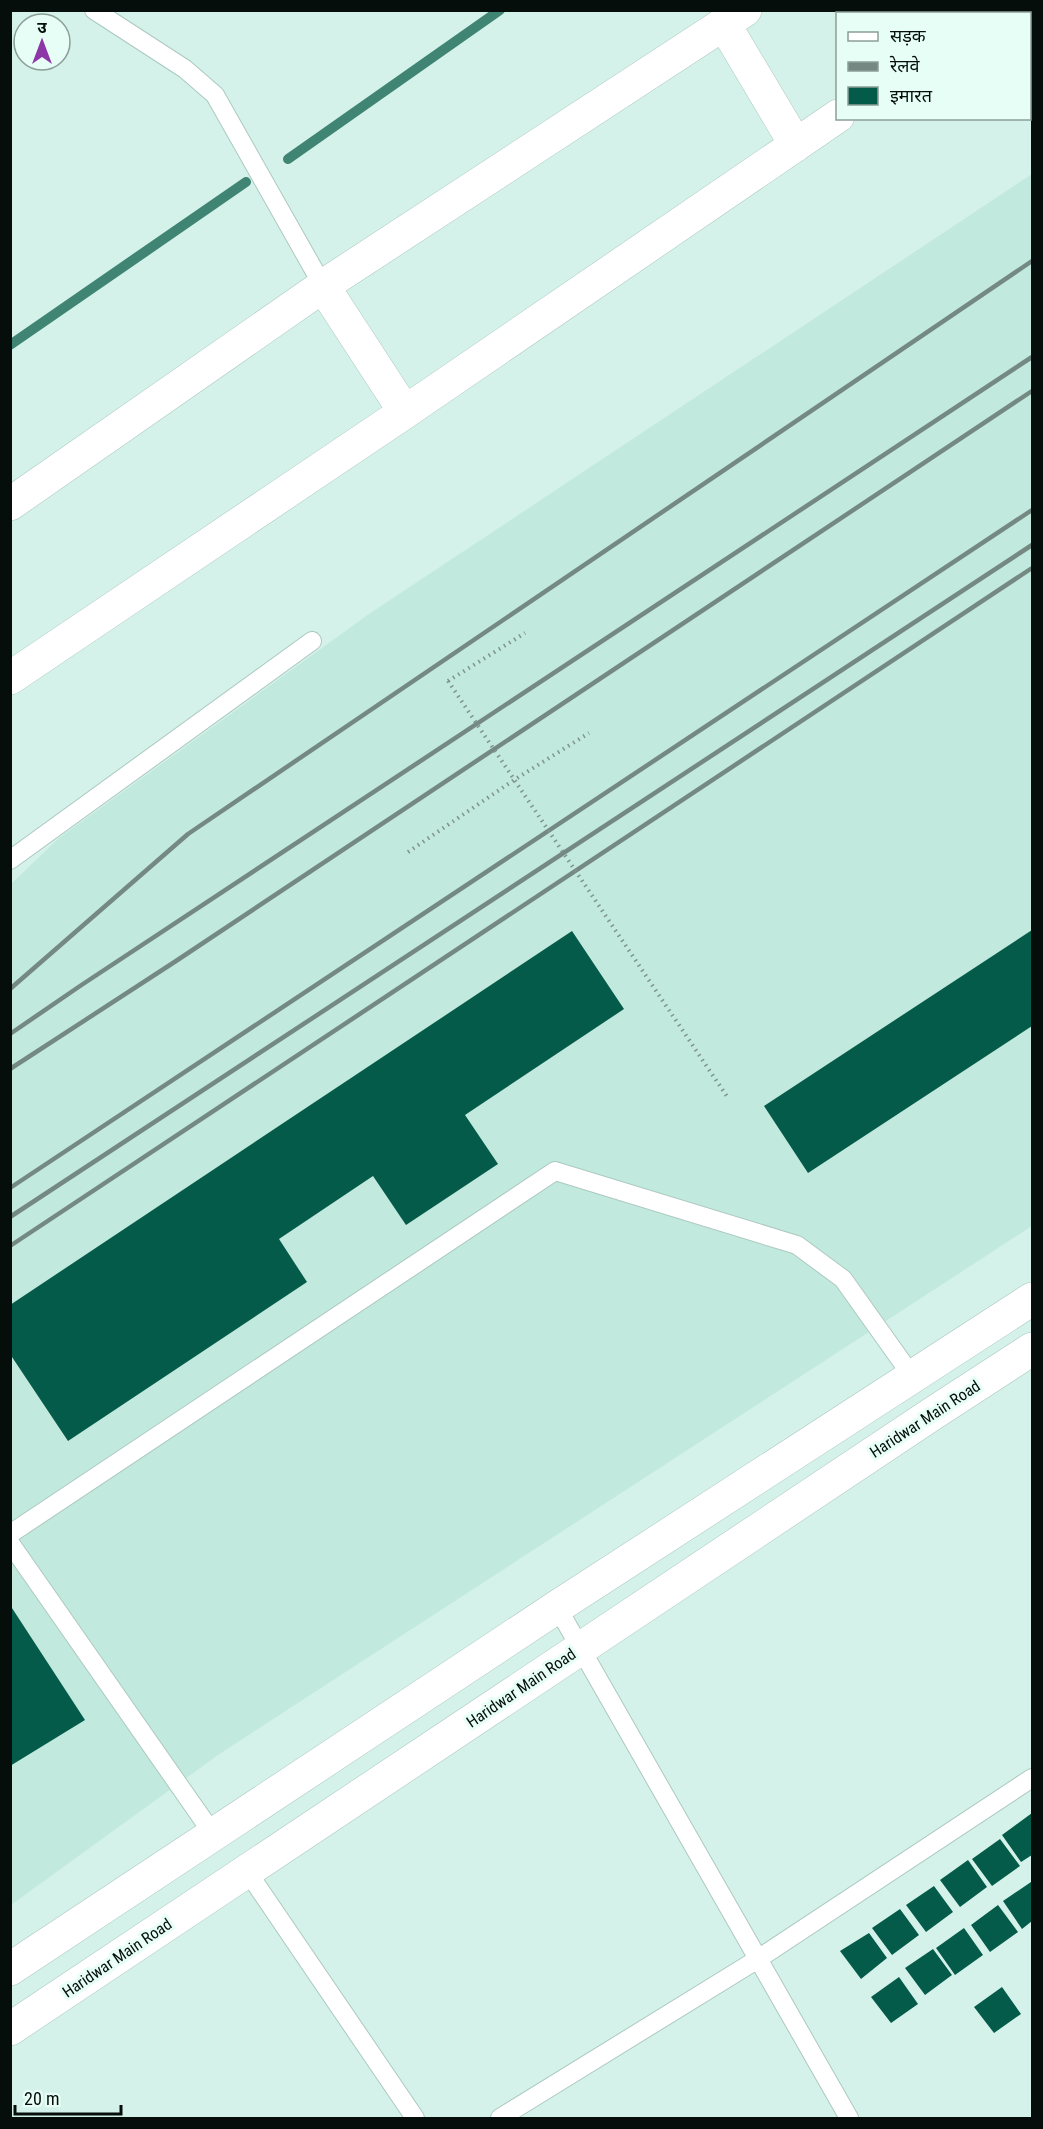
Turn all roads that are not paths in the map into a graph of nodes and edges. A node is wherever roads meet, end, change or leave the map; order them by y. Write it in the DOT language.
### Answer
graph roads {
  1 [pos="94,10"];
  2 [pos="735,17"];
  3 [pos="836,117"];
  4 [pos="796,145"];
  5 [pos="323,286"];
  6 [pos="405,412"];
  7 [pos="10,504"];
  8 [pos="312,641"];
  9 [pos="10,678"];
  10 [pos="10,860"];
  11 [pos="1032,1299"];
  12 [pos="1032,1349"];
  13 [pos="912,1376"];
  14 [pos="10,1534"];
  15 [pos="10,1543"];
  16 [pos="557,1607"];
  17 [pos="581,1648"];
  18 [pos="1032,1779"];
  19 [pos="213,1834"];
  20 [pos="247,1871"];
  21 [pos="66,1932"];
  22 [pos="758,1959"];
  23 [pos="10,1969"];
  24 [pos="94,1974"];
  25 [pos="10,2029"];
  26 [pos="415,2118"];
  27 [pos="500,2118"];
  28 [pos="849,2118"];
  1 -- 5 [label="lane"];
  2 -- 4 [label="main road"];
  2 -- 5 [label="main road"];
  3 -- 4 [label="main road"];
  4 -- 6 [label="main road"];
  5 -- 6 [label="main road"];
  5 -- 7 [label="main road"];
  6 -- 9 [label="main road"];
  8 -- 10 [label="lane"];
  11 -- 13 [label="main road"];
  12 -- 17 [label="main road, Haridwar Main Road"];
  13 -- 14 [label="lane"];
  13 -- 16 [label="main road"];
  15 -- 19 [label="lane"];
  16 -- 17 [label="lane"];
  16 -- 19 [label="main road"];
  17 -- 20 [label="main road, Haridwar Main Road"];
  17 -- 22 [label="lane"];
  18 -- 22 [label="lane"];
  19 -- 21 [label="main road"];
  20 -- 24 [label="main road, Haridwar Main Road"];
  20 -- 26 [label="lane"];
  21 -- 23 [label="main road"];
  21 -- 24 [label="main road"];
  22 -- 27 [label="lane"];
  22 -- 28 [label="lane"];
  24 -- 25 [label="main road, Haridwar Main Road"];
}
